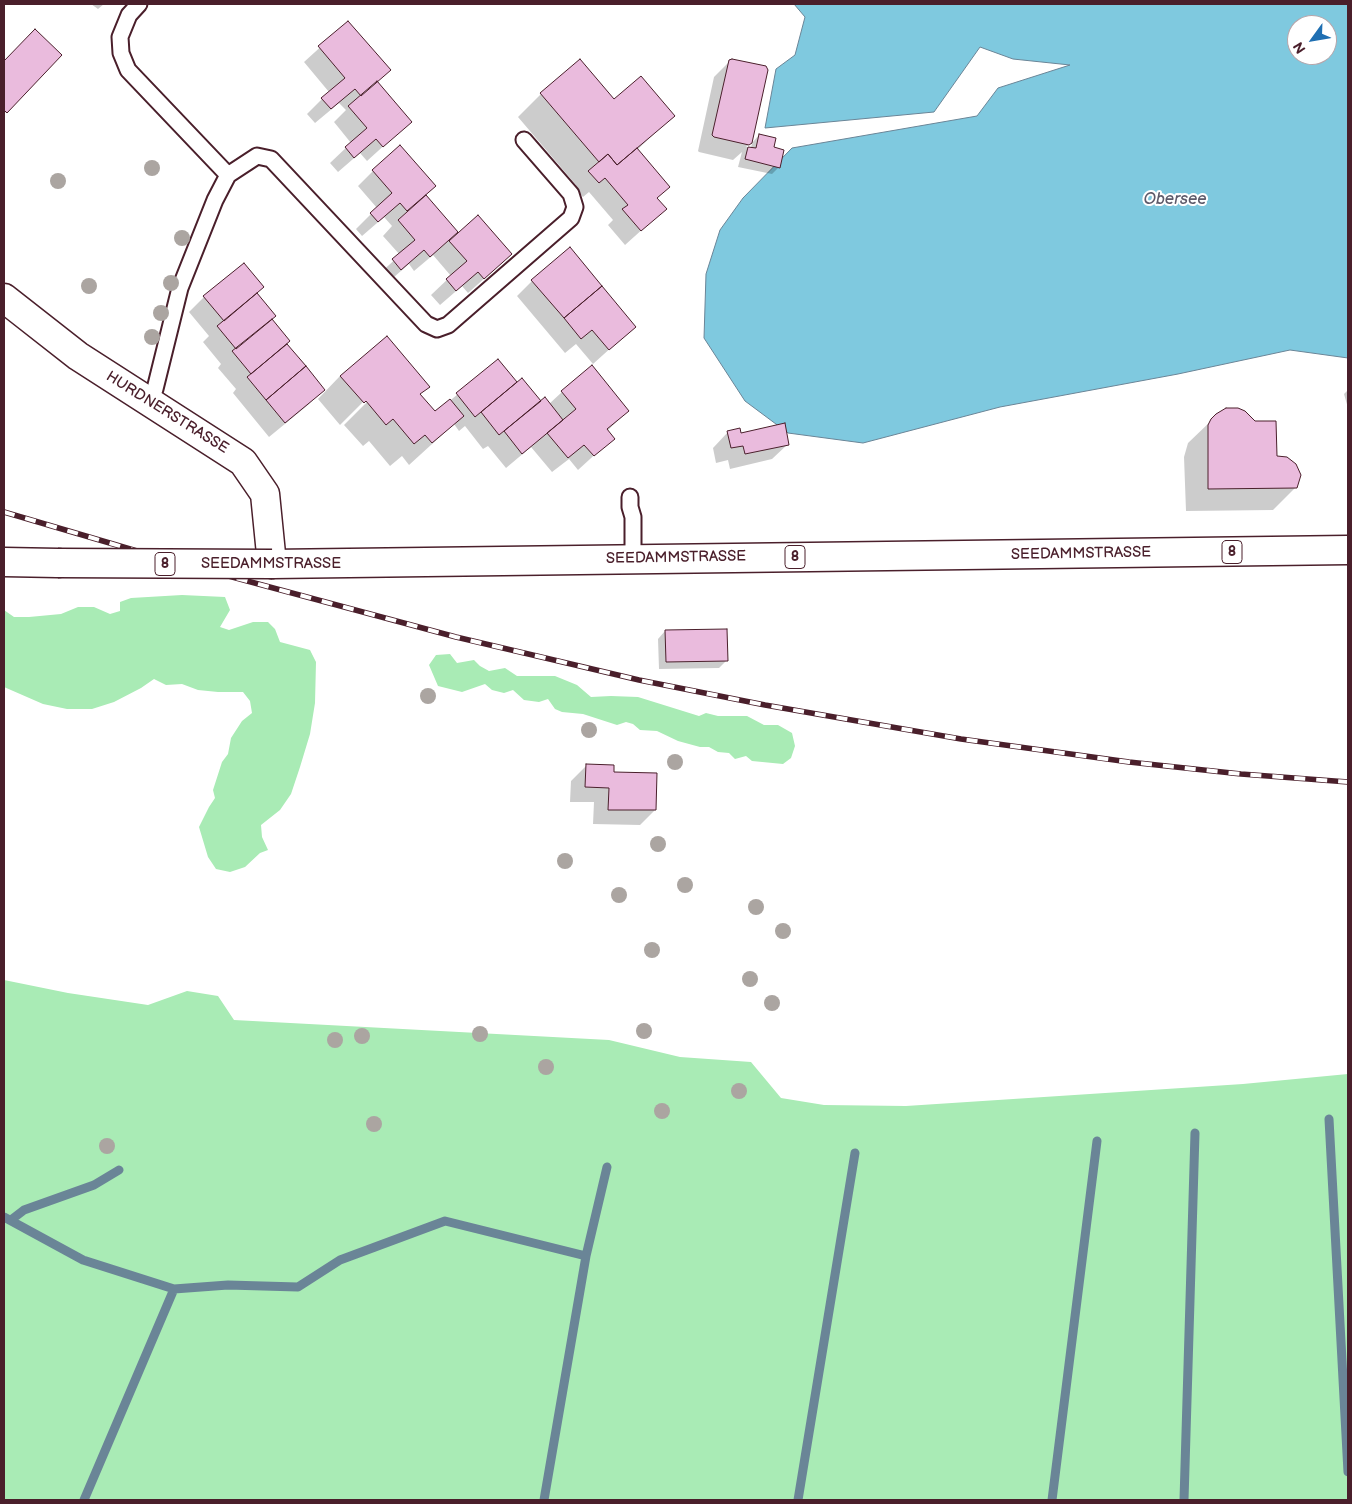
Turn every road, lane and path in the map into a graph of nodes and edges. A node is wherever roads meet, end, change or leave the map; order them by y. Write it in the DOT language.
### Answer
graph roads {
  1 [pos="139,4"];
  2 [pos="524,140"];
  3 [pos="228,175"];
  4 [pos="4,298"];
  5 [pos="149,402"];
  6 [pos="630,497"];
  7 [pos="1348,550"];
  8 [pos="633,558"];
  9 [pos="4,562"];
  10 [pos="272,564"];
  1 -- 3 [label="lane"];
  2 -- 3 [label="lane"];
  3 -- 5 [label="lane"];
  4 -- 5 [label="main road, HURDNERSTRASSE"];
  5 -- 10 [label="main road, HURDNERSTRASSE"];
  6 -- 8 [label="lane"];
  7 -- 8 [label="main road, SEEDAMMSTRASSE / 8"];
  8 -- 10 [label="main road, SEEDAMMSTRASSE / 8"];
  9 -- 10 [label="main road, SEEDAMMSTRASSE / 8, bridge"];
}
